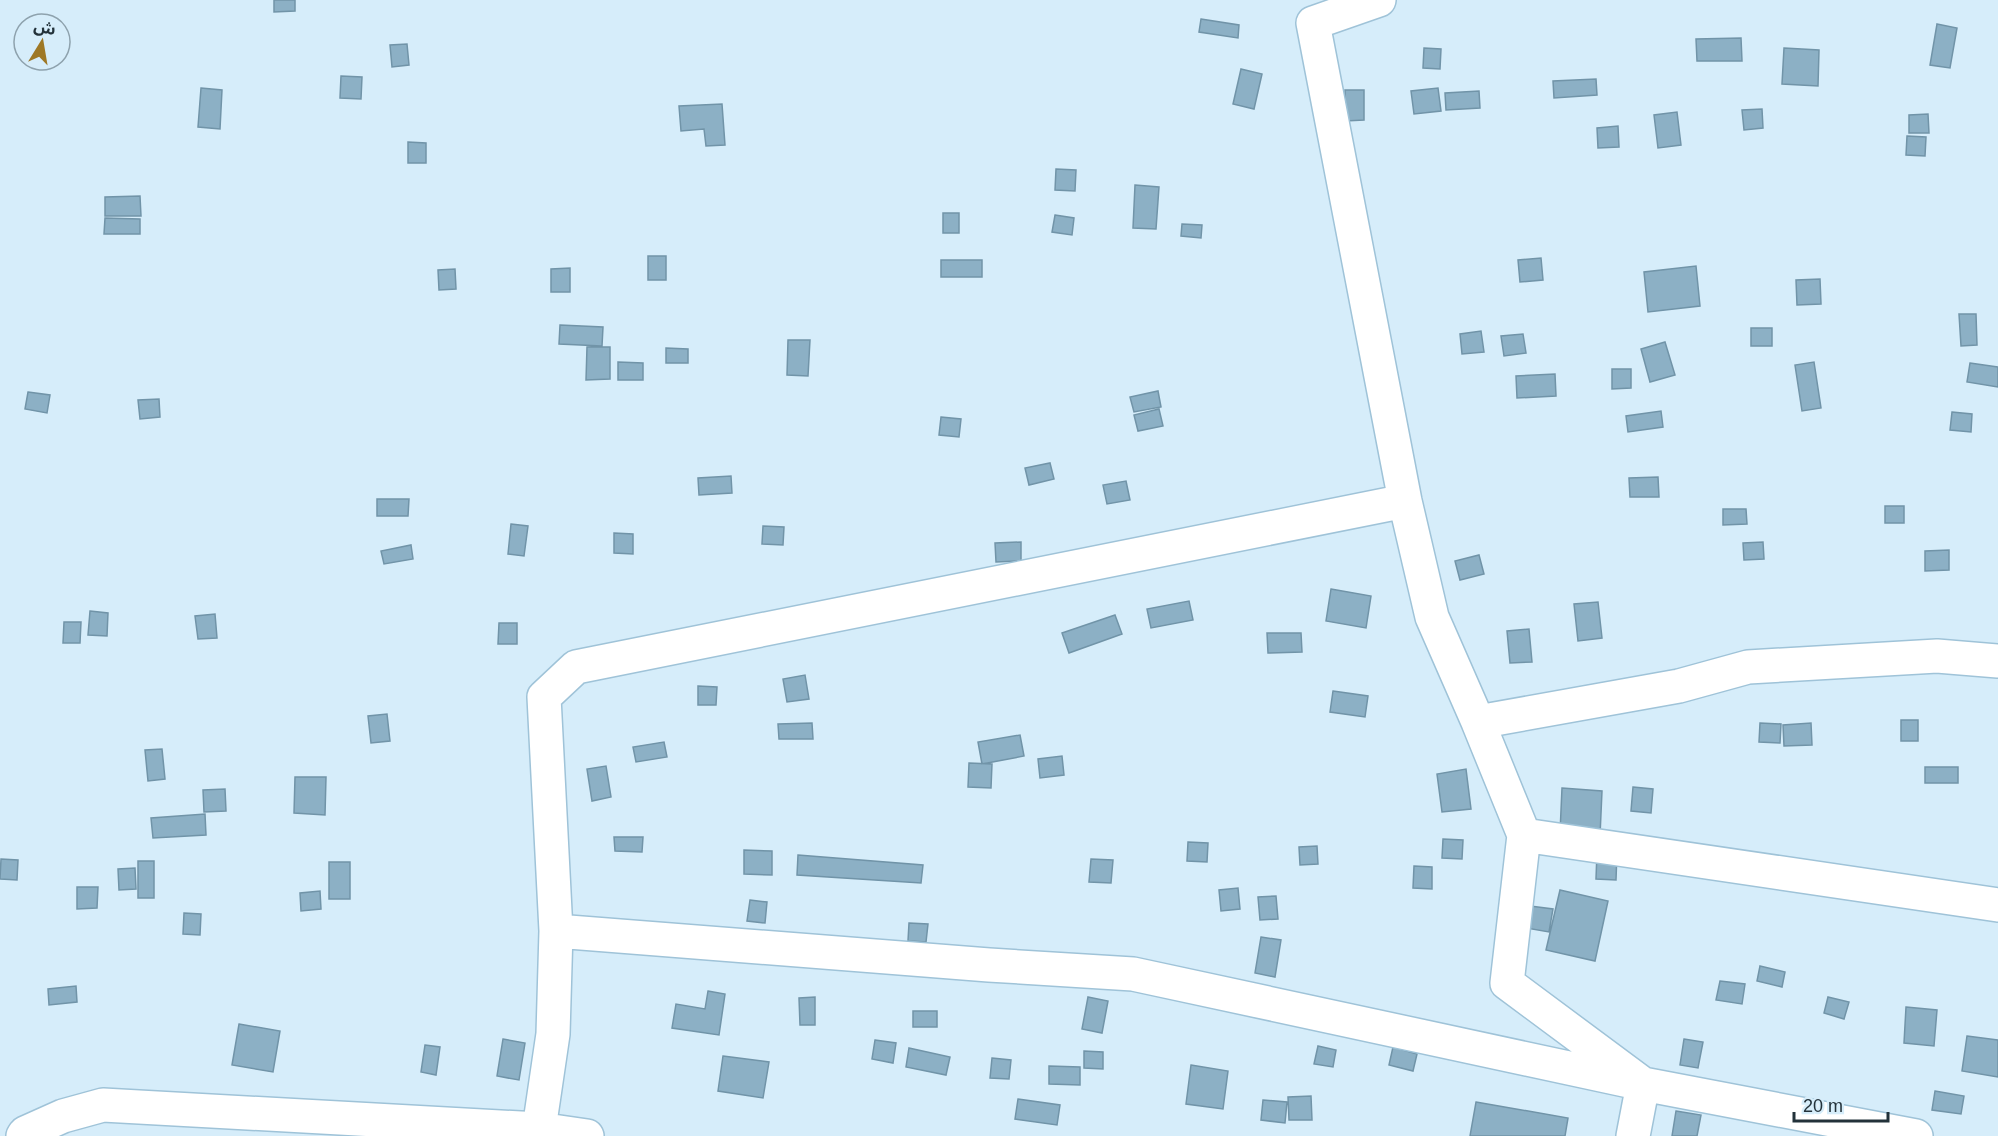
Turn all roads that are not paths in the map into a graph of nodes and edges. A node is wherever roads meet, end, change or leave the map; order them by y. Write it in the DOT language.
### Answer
graph roads {
  1 [pos="1379,0"];
  2 [pos="1405,501"];
  3 [pos="1998,661"];
  4 [pos="1478,722"];
  5 [pos="1524,835"];
  6 [pos="1998,904"];
  7 [pos="556,931"];
  8 [pos="1643,1083"];
  9 [pos="538,1132"];
  10 [pos="23,1136"];
  11 [pos="587,1136"];
  12 [pos="1633,1136"];
  13 [pos="1916,1136"];
  1 -- 2 [label="street"];
  2 -- 4 [label="street"];
  2 -- 7 [label="street"];
  3 -- 4 [label="street"];
  4 -- 5 [label="street"];
  5 -- 6 [label="street"];
  5 -- 8 [label="street"];
  7 -- 8 [label="street"];
  7 -- 9 [label="street"];
  8 -- 12 [label="street"];
  8 -- 13 [label="street"];
  9 -- 10 [label="street"];
  9 -- 11 [label="street"];
}
